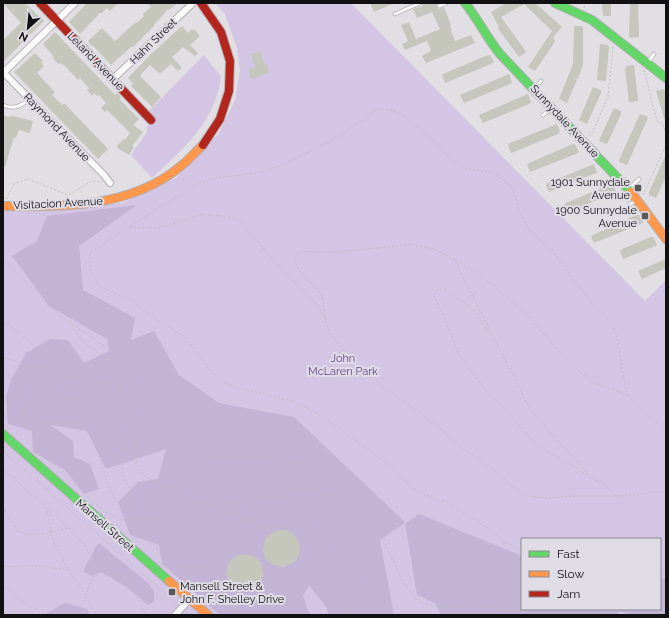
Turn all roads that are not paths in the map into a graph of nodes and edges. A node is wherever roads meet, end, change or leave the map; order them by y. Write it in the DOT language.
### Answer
graph roads {
  1 [pos="40,3"];
  2 [pos="75,3"];
  3 [pos="193,3"];
  4 [pos="201,3"];
  5 [pos="420,3"];
  6 [pos="446,3"];
  7 [pos="555,3"];
  8 [pos="468,4"];
  9 [pos="439,6"];
  10 [pos="395,14"];
  11 [pos="57,20"];
  12 [pos="654,54"];
  13 [pos="647,63"];
  14 [pos="3,72"];
  15 [pos="666,78"];
  16 [pos="113,79"];
  17 [pos="541,82"];
  18 [pos="534,90"];
  19 [pos="30,99"];
  20 [pos="3,105"];
  21 [pos="552,109"];
  22 [pos="543,115"];
  23 [pos="152,120"];
  24 [pos="638,179"];
  25 [pos="110,183"];
  26 [pos="629,189"];
  27 [pos="638,200"];
  28 [pos="5,204"];
  29 [pos="630,204"];
  30 [pos="666,239"];
  31 [pos="3,434"];
  32 [pos="190,599"];
  33 [pos="175,615"];
  34 [pos="208,615"];
  1 -- 11 [label="street, Leland Avenue"];
  2 -- 11 [label="street"];
  3 -- 16 [label="street, Hahn Street"];
  4 -- 28 [label="street, Visitacion Avenue"];
  5 -- 10 [label="lane"];
  6 -- 9 [label="lane"];
  7 -- 13 [label="street"];
  8 -- 18 [label="street, Sunnydale Avenue"];
  11 -- 14 [label="street"];
  11 -- 16 [label="street, Leland Avenue"];
  12 -- 13 [label="lane"];
  13 -- 15 [label="street"];
  14 -- 19 [label="street, Raymond Avenue"];
  16 -- 23 [label="street, Leland Avenue"];
  17 -- 18 [label="lane"];
  18 -- 21 [label="street, Sunnydale Avenue"];
  19 -- 20 [label="lane"];
  19 -- 25 [label="street, Raymond Avenue"];
  21 -- 22 [label="lane"];
  21 -- 26 [label="street, Sunnydale Avenue"];
  24 -- 26 [label="lane"];
  26 -- 27 [label="street, Sunnydale Avenue"];
  27 -- 29 [label="lane"];
  27 -- 30 [label="street, Sunnydale Avenue"];
  31 -- 32 [label="street, Mansell Street"];
  32 -- 33 [label="street"];
  32 -- 34 [label="street, Mansell Street"];
}
